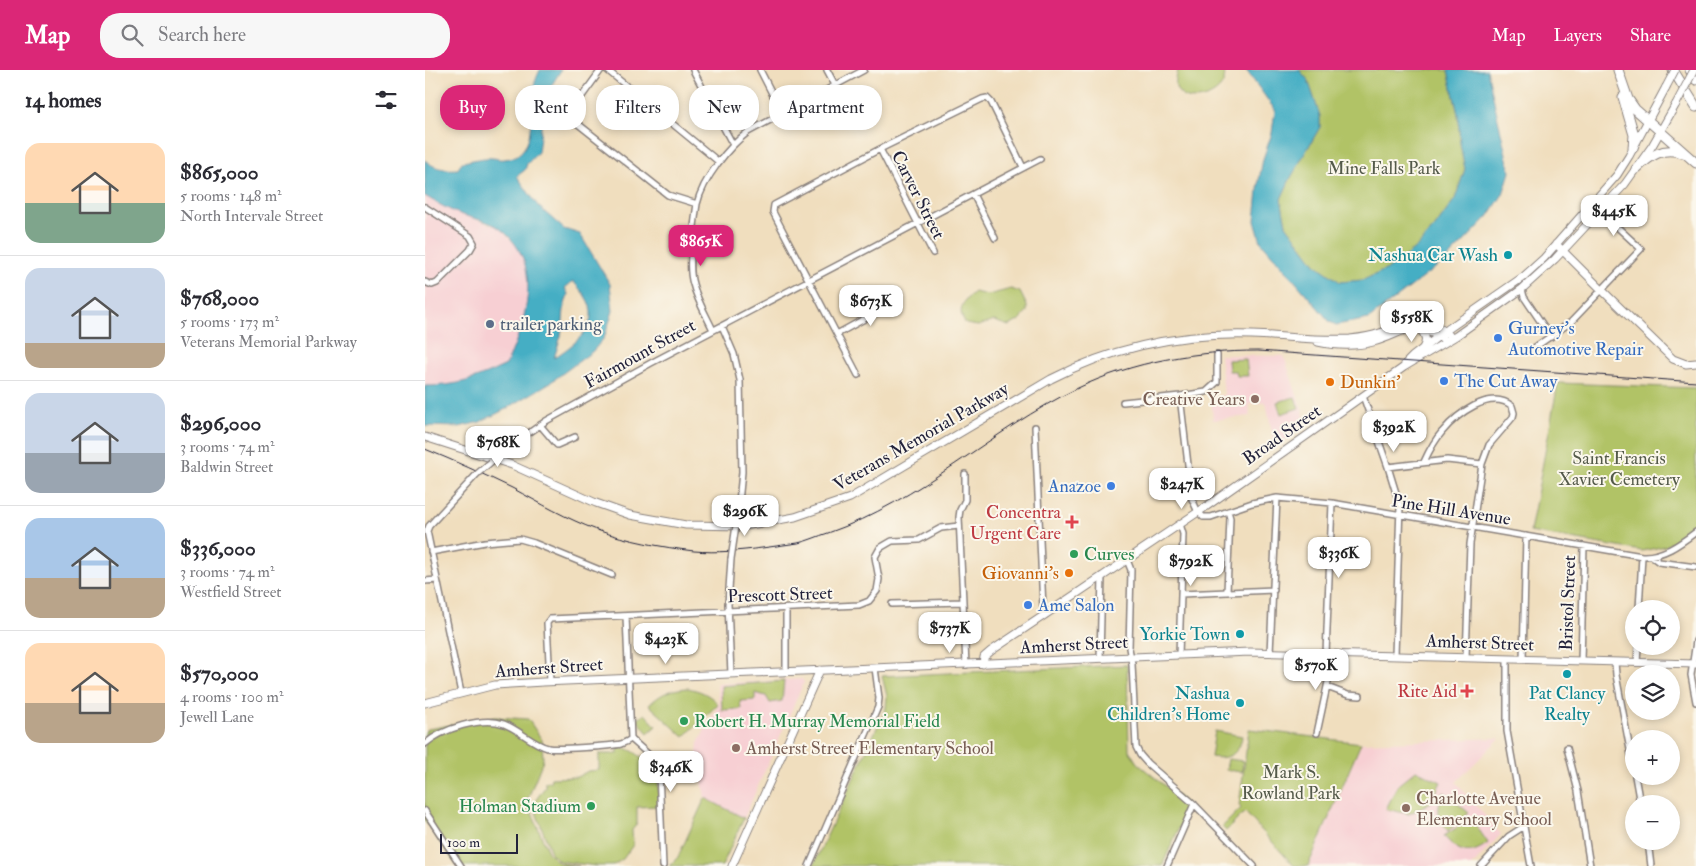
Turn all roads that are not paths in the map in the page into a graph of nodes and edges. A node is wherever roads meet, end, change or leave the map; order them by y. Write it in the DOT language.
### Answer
graph roads {
  1 [pos="601,70"];
  2 [pos="607,70"];
  3 [pos="693,70"];
  4 [pos="760,70"];
  5 [pos="827,70"];
  6 [pos="864,70"];
  7 [pos="1617,70"];
  8 [pos="1674,70"];
  9 [pos="1689,70"];
  10 [pos="1694,70"];
  11 [pos="1696,80"];
  12 [pos="835,85"];
  13 [pos="769,88"];
  14 [pos="1696,107"];
  15 [pos="769,120"];
  16 [pos="1648,121"];
  17 [pos="1661,132"];
  18 [pos="733,145"];
  19 [pos="1633,148"];
  20 [pos="880,149"];
  21 [pos="1689,157"];
  22 [pos="1040,159"];
  23 [pos="719,162"];
  24 [pos="1696,163"];
  25 [pos="1023,167"];
  26 [pos="1636,169"];
  27 [pos="973,194"];
  28 [pos="697,204"];
  29 [pos="425,207"];
  30 [pos="1600,211"];
  31 [pos="917,223"];
  32 [pos="995,238"];
  33 [pos="1556,244"];
  34 [pos="1563,251"];
  35 [pos="933,253"];
  36 [pos="809,280"];
  37 [pos="425,282"];
  38 [pos="1522,289"];
  39 [pos="1601,290"];
  40 [pos="895,302"];
  41 [pos="721,326"];
  42 [pos="1417,328"];
  43 [pos="713,330"];
  44 [pos="1445,331"];
  45 [pos="837,334"];
  46 [pos="1438,336"];
  47 [pos="1551,336"];
  48 [pos="1301,338"];
  49 [pos="1448,341"];
  50 [pos="1423,348"];
  51 [pos="1531,350"];
  52 [pos="1217,355"];
  53 [pos="1696,363"];
  54 [pos="1404,366"];
  55 [pos="858,375"];
  56 [pos="1180,396"];
  57 [pos="1363,396"];
  58 [pos="1123,402"];
  59 [pos="540,425"];
  60 [pos="1035,427"];
  61 [pos="425,437"];
  62 [pos="575,437"];
  63 [pos="1424,462"];
  64 [pos="1482,464"];
  65 [pos="1388,466"];
  66 [pos="965,474"];
  67 [pos="1277,498"];
  68 [pos="1332,503"];
  69 [pos="1228,511"];
  70 [pos="1198,512"];
  71 [pos="1401,515"];
  72 [pos="1180,524"];
  73 [pos="427,525"];
  74 [pos="959,526"];
  75 [pos="1471,527"];
  76 [pos="1696,532"];
  77 [pos="1526,536"];
  78 [pos="1584,546"];
  79 [pos="431,552"];
  80 [pos="1642,556"];
  81 [pos="1651,556"];
  82 [pos="1127,560"];
  83 [pos="1696,567"];
  84 [pos="613,575"];
  85 [pos="1102,576"];
  86 [pos="437,580"];
  87 [pos="425,581"];
  88 [pos="1273,590"];
  89 [pos="1227,592"];
  90 [pos="1181,594"];
  91 [pos="1640,600"];
  92 [pos="963,602"];
  93 [pos="892,604"];
  94 [pos="786,609"];
  95 [pos="729,611"];
  96 [pos="1045,615"];
  97 [pos="627,616"];
  98 [pos="1696,641"];
  99 [pos="1270,653"];
  100 [pos="1326,654"];
  101 [pos="1334,654"];
  102 [pos="1179,655"];
  103 [pos="1395,655"];
  104 [pos="1637,655"];
  105 [pos="1131,657"];
  106 [pos="1466,657"];
  107 [pos="1100,658"];
  108 [pos="1507,659"];
  109 [pos="1523,659"];
  110 [pos="1581,661"];
  111 [pos="1615,662"];
  112 [pos="1637,663"];
  113 [pos="983,664"];
  114 [pos="1694,664"];
  115 [pos="966,665"];
  116 [pos="875,668"];
  117 [pos="820,670"];
  118 [pos="786,672"];
  119 [pos="731,674"];
  120 [pos="628,678"];
  121 [pos="550,681"];
  122 [pos="1327,687"];
  123 [pos="461,693"];
  124 [pos="1360,696"];
  125 [pos="1696,702"];
  126 [pos="425,703"];
  127 [pos="1626,730"];
  128 [pos="1317,733"];
  129 [pos="631,739"];
  130 [pos="425,744"];
  131 [pos="1567,748"];
  132 [pos="1194,804"];
  133 [pos="425,811"];
  134 [pos="1523,827"];
  135 [pos="1648,850"];
  136 [pos="1169,865"];
  137 [pos="461,866"];
  138 [pos="663,866"];
  139 [pos="732,866"];
  140 [pos="809,866"];
  141 [pos="1254,866"];
  142 [pos="1481,866"];
  143 [pos="1531,866"];
  144 [pos="1590,866"];
  145 [pos="1651,866"];
  1 -- 28 [label="street"];
  2 -- 23 [label="street"];
  3 -- 18 [label="street"];
  4 -- 13 [label="street"];
  5 -- 12 [label="street"];
  6 -- 12 [label="street"];
  7 -- 16 [label="highway"];
  7 -- 19 [label="highway"];
  8 -- 14 [label="highway"];
  8 -- 16 [label="main road, Broad Street, bridge"];
  9 -- 11 [label="highway"];
  10 -- 17 [label="main road, Broad Street, bridge"];
  15 -- 18 [label="street"];
  16 -- 17 [label="highway"];
  16 -- 19 [label="main road, Broad Street"];
  17 -- 21 [label="highway"];
  17 -- 26 [label="main road, Broad Street"];
  18 -- 23 [label="street"];
  19 -- 33 [label="main road, Broad Street"];
  20 -- 25 [label="street"];
  20 -- 31 [label="street, Carver Street"];
  20 -- 36 [label="street"];
  21 -- 24 [label="highway"];
  21 -- 26 [label="highway"];
  22 -- 25 [label="street, Fairmount Street"];
  23 -- 28 [label="street"];
  25 -- 27 [label="street, Fairmount Street"];
  26 -- 30 [label="main road, Broad Street"];
  27 -- 31 [label="street, Fairmount Street"];
  27 -- 32 [label="street"];
  28 -- 43 [label="street"];
  29 -- 37 [label="street"];
  30 -- 34 [label="main road, Broad Street"];
  30 -- 39 [label="street"];
  31 -- 35 [label="street, Carver Street"];
  31 -- 36 [label="street, Fairmount Street"];
  33 -- 34 [label="main road"];
  33 -- 44 [label="main road, Broad Street"];
  34 -- 38 [label="main road, Broad Street"];
  34 -- 39 [label="main road"];
  36 -- 41 [label="street, Fairmount Street"];
  36 -- 45 [label="street"];
  38 -- 47 [label="street"];
  38 -- 49 [label="main road, Broad Street"];
  39 -- 47 [label="street"];
  39 -- 53 [label="main road"];
  40 -- 45 [label="street"];
  41 -- 43 [label="street, Fairmount Street"];
  41 -- 95 [label="street, bridge"];
  42 -- 46 [label="main road"];
  42 -- 48 [label="main road, Veterans Memorial Parkway"];
  42 -- 50 [label="main road"];
  43 -- 59 [label="street, Fairmount Street"];
  44 -- 46 [label="main road, Broad Street"];
  44 -- 48 [label="main road, Veterans Memorial Parkway"];
  44 -- 49 [label="main road"];
  45 -- 55 [label="street"];
  46 -- 49 [label="main road"];
  46 -- 50 [label="main road, Broad Street"];
  47 -- 51 [label="street"];
  48 -- 61 [label="main road, Veterans Memorial Parkway"];
  49 -- 54 [label="main road, Broad Street"];
  50 -- 54 [label="main road, Broad Street"];
  52 -- 56 [label="street"];
  54 -- 57 [label="main road, Broad Street"];
  56 -- 58 [label="street"];
  56 -- 70 [label="street"];
  57 -- 65 [label="street"];
  57 -- 70 [label="main road, Broad Street"];
  59 -- 62 [label="street"];
  59 -- 73 [label="street, Fairmount Street, bridge"];
  60 -- 96 [label="street"];
  63 -- 64 [label="street"];
  63 -- 64 [label="street"];
  63 -- 65 [label="street"];
  64 -- 75 [label="street"];
  65 -- 71 [label="street"];
  66 -- 74 [label="street"];
  67 -- 68 [label="street, Pine Hill Avenue"];
  67 -- 69 [label="street, Pine Hill Avenue"];
  67 -- 88 [label="street"];
  68 -- 71 [label="street, Pine Hill Avenue"];
  68 -- 100 [label="street"];
  69 -- 70 [label="street, Pine Hill Avenue"];
  69 -- 89 [label="street"];
  70 -- 72 [label="main road, Broad Street"];
  71 -- 75 [label="street, Pine Hill Avenue"];
  71 -- 103 [label="street"];
  72 -- 82 [label="main road, Broad Street"];
  72 -- 90 [label="street"];
  73 -- 79 [label="street, Fairmount Street"];
  74 -- 92 [label="street"];
  74 -- 94 [label="street, Prescott Street"];
  75 -- 77 [label="street, Pine Hill Avenue"];
  75 -- 106 [label="street"];
  76 -- 81 [label="street, Pine Hill Avenue"];
  77 -- 78 [label="street, Pine Hill Avenue"];
  77 -- 109 [label="street"];
  78 -- 80 [label="street, Pine Hill Avenue"];
  78 -- 110 [label="street, Bristol Street"];
  79 -- 84 [label="street"];
  79 -- 86 [label="street, Fairmount Street"];
  80 -- 81 [label="street, Pine Hill Avenue"];
  80 -- 91 [label="street"];
  81 -- 83 [label="street"];
  82 -- 85 [label="main road, Broad Street"];
  82 -- 105 [label="street"];
  85 -- 96 [label="main road, Broad Street"];
  85 -- 107 [label="street"];
  86 -- 87 [label="street"];
  86 -- 123 [label="street, Fairmount Street"];
  88 -- 89 [label="street"];
  88 -- 99 [label="street"];
  89 -- 90 [label="street"];
  90 -- 102 [label="street"];
  92 -- 93 [label="street"];
  92 -- 115 [label="street"];
  94 -- 95 [label="street, Prescott Street"];
  94 -- 118 [label="street"];
  95 -- 97 [label="street, Prescott Street"];
  95 -- 119 [label="street"];
  96 -- 113 [label="main road, Broad Street"];
  97 -- 120 [label="street"];
  97 -- 121 [label="street, Prescott Street"];
  98 -- 114 [label="street"];
  99 -- 100 [label="main road, Amherst Street"];
  99 -- 102 [label="main road, Amherst Street"];
  100 -- 101 [label="main road, Amherst Street"];
  101 -- 103 [label="main road, Amherst Street"];
  101 -- 122 [label="street"];
  102 -- 105 [label="main road, Amherst Street"];
  103 -- 106 [label="main road, Amherst Street"];
  104 -- 112 [label="street"];
  105 -- 107 [label="main road, Amherst Street"];
  105 -- 132 [label="street"];
  106 -- 108 [label="main road, Amherst Street"];
  107 -- 113 [label="main road, Amherst Street"];
  108 -- 109 [label="main road, Amherst Street"];
  108 -- 134 [label="street"];
  109 -- 110 [label="main road, Amherst Street"];
  110 -- 111 [label="main road, Amherst Street"];
  111 -- 112 [label="main road, Amherst Street"];
  111 -- 127 [label="street"];
  112 -- 114 [label="main road, Amherst Street"];
  113 -- 115 [label="main road, Amherst Street"];
  114 -- 125 [label="street"];
  115 -- 116 [label="main road, Amherst Street"];
  116 -- 117 [label="main road, Amherst Street"];
  116 -- 140 [label="street"];
  117 -- 118 [label="main road, Amherst Street"];
  117 -- 139 [label="main road"];
  118 -- 119 [label="main road, Amherst Street"];
  119 -- 120 [label="main road, Amherst Street"];
  120 -- 121 [label="main road, Amherst Street"];
  120 -- 129 [label="street"];
  121 -- 123 [label="main road, Amherst Street"];
  122 -- 124 [label="street"];
  122 -- 128 [label="street"];
  123 -- 126 [label="main road, Amherst Street"];
  129 -- 130 [label="street"];
  129 -- 138 [label="street"];
  131 -- 144 [label="street"];
  132 -- 136 [label="street"];
  132 -- 141 [label="street"];
  133 -- 137 [label="street"];
  134 -- 142 [label="street"];
  134 -- 143 [label="street"];
  135 -- 145 [label="street"];
}
